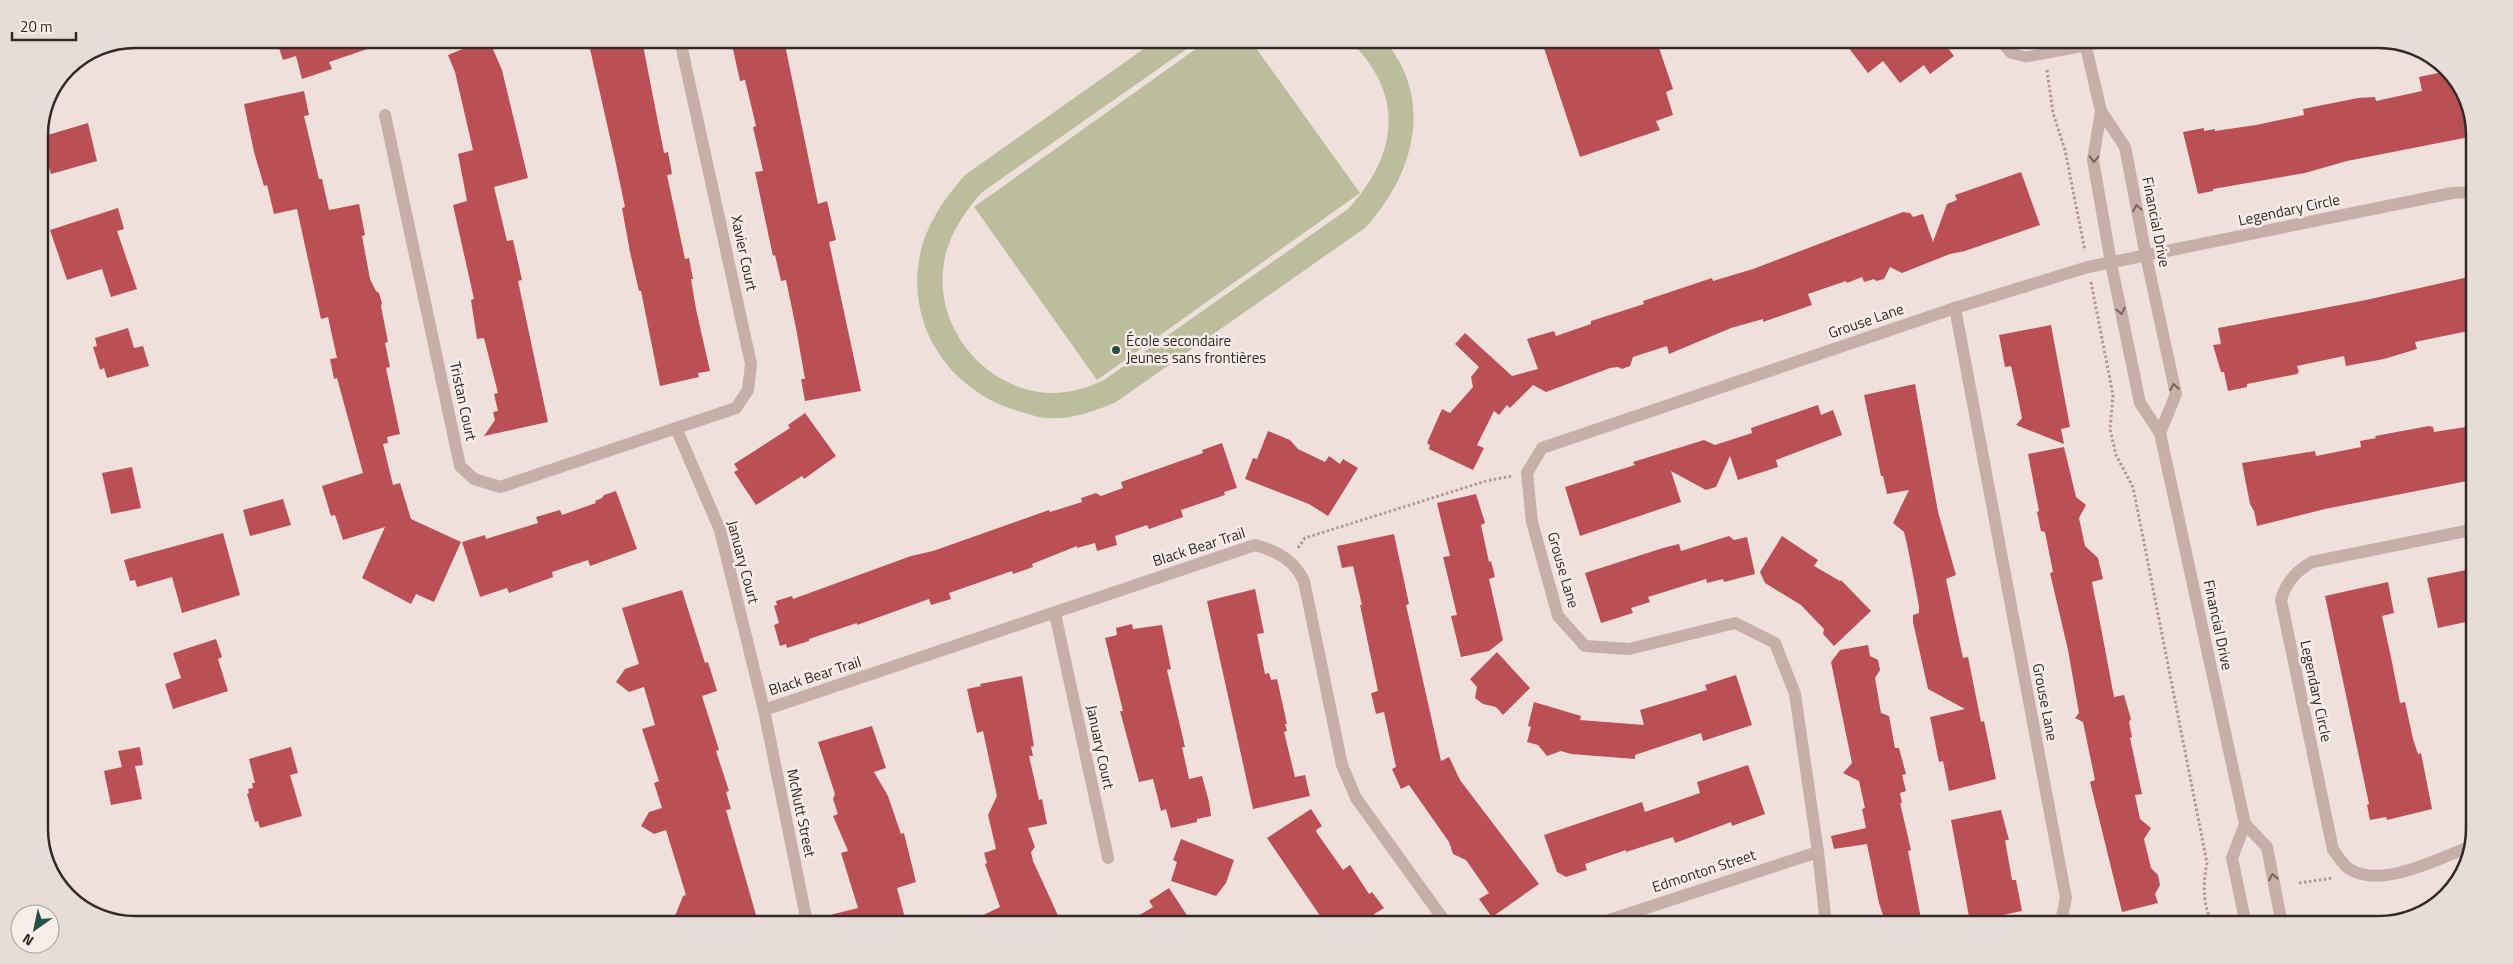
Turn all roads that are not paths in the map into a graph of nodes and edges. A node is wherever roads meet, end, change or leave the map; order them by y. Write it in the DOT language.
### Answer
graph roads {
  1 [pos="682,48"];
  2 [pos="2006,48"];
  3 [pos="2067,48"];
  4 [pos="2086,48"];
  5 [pos="2100,111"];
  6 [pos="385,115"];
  7 [pos="2465,192"];
  8 [pos="2146,256"];
  9 [pos="2111,263"];
  10 [pos="1955,308"];
  11 [pos="676,428"];
  12 [pos="2160,433"];
  13 [pos="2466,531"];
  14 [pos="1055,614"];
  15 [pos="764,710"];
  16 [pos="2244,824"];
  17 [pos="2463,849"];
  18 [pos="1818,852"];
  19 [pos="1108,858"];
  20 [pos="806,916"];
  21 [pos="1441,916"];
  22 [pos="1624,916"];
  23 [pos="1825,916"];
  24 [pos="2062,916"];
  25 [pos="2244,916"];
  26 [pos="2280,916"];
  1 -- 11 [label="street, Xavier Court"];
  2 -- 3 [label="lane"];
  4 -- 5 [label="street, Financial Drive"];
  8 -- 5 [label="street, Financial Drive, one-way"];
  5 -- 9 [label="street, Financial Drive, one-way"];
  6 -- 11 [label="street, Tristan Court"];
  7 -- 8 [label="street, Legendary Circle"];
  8 -- 9 [label="street, Legendary Circle"];
  12 -- 8 [label="street, Financial Drive, one-way"];
  9 -- 10 [label="street, Grouse Lane"];
  9 -- 12 [label="street, Financial Drive, one-way"];
  10 -- 18 [label="street, Grouse Lane"];
  10 -- 24 [label="street, Grouse Lane"];
  11 -- 15 [label="street, January Court"];
  12 -- 16 [label="street, Financial Drive"];
  13 -- 17 [label="street, Legendary Circle"];
  14 -- 15 [label="street, Black Bear Trail"];
  14 -- 19 [label="street, January Court"];
  14 -- 21 [label="street, Black Bear Trail"];
  15 -- 20 [label="street, McNutt Street"];
  16 -- 25 [label="street"];
  26 -- 16 [label="street, one-way"];
  18 -- 22 [label="street, Edmonton Street"];
  18 -- 23 [label="street, Grouse Lane"];
}
